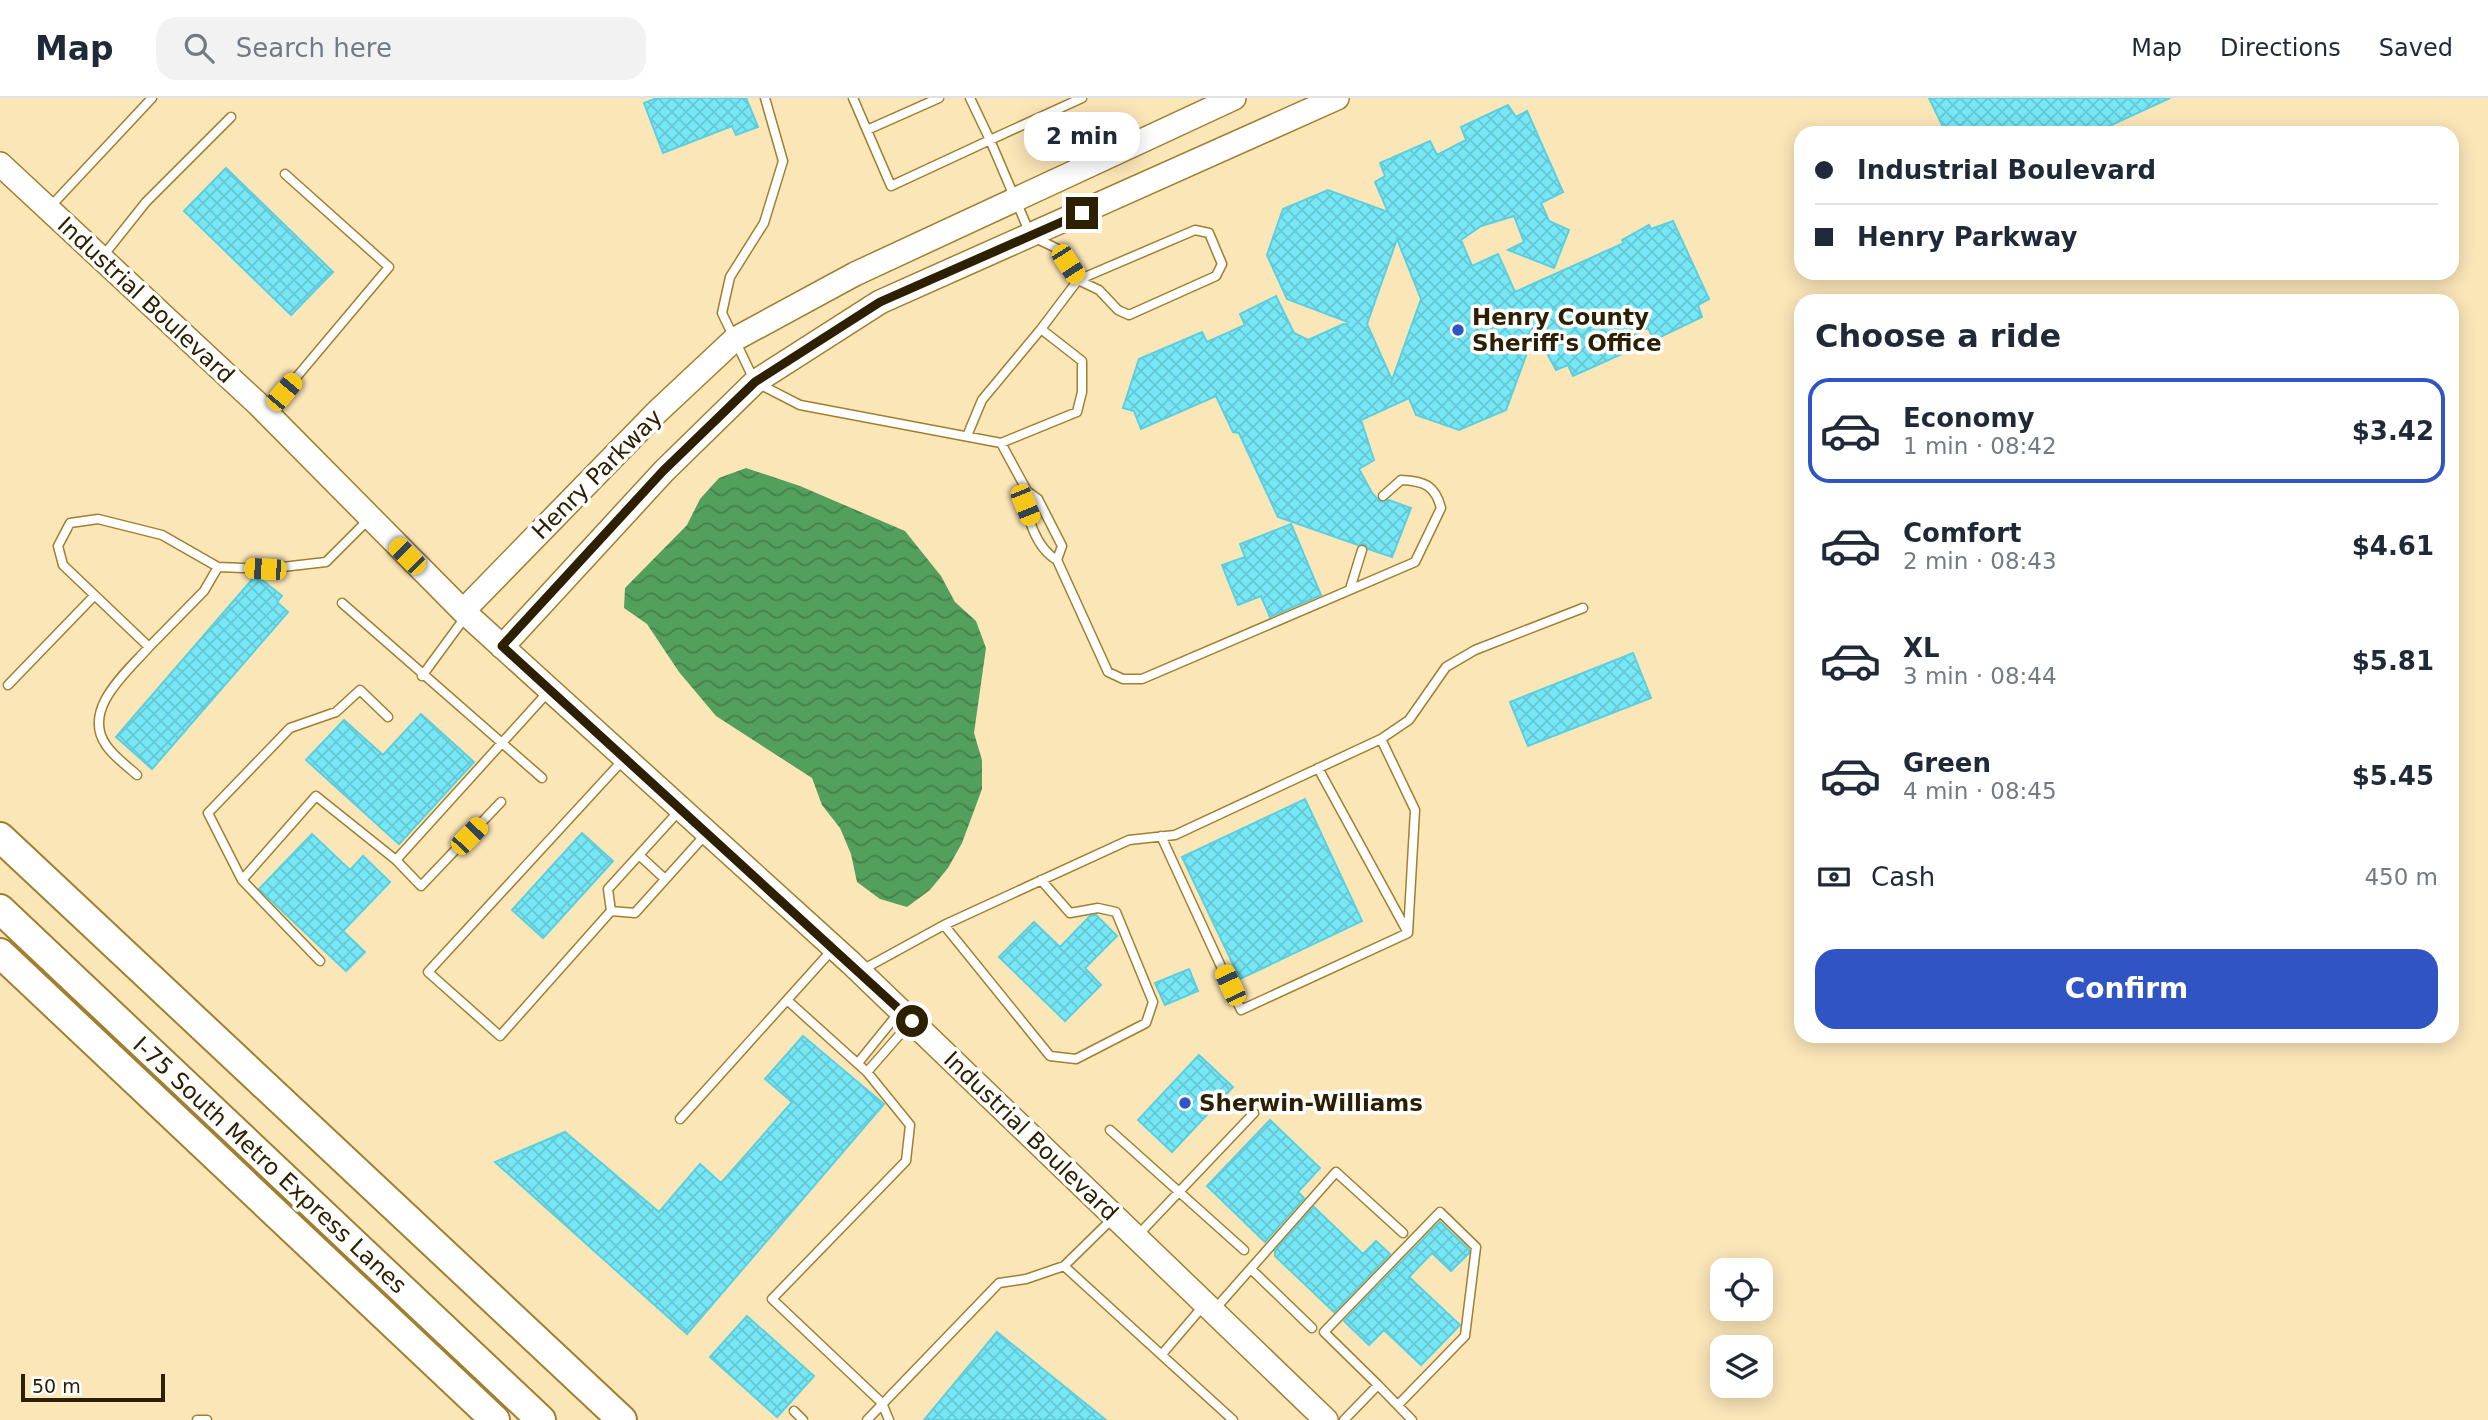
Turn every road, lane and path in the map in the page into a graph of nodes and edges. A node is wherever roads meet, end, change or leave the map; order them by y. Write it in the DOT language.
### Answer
graph roads {
  1 [pos="152,98"];
  2 [pos="765,98"];
  3 [pos="853,98"];
  4 [pos="939,98"];
  5 [pos="971,98"];
  6 [pos="1082,98"];
  7 [pos="1234,98"];
  8 [pos="1337,98"];
  9 [pos="1306,104"];
  10 [pos="231,117"];
  11 [pos="867,130"];
  12 [pos="990,141"];
  13 [pos="0,164"];
  14 [pos="285,174"];
  15 [pos="1013,198"];
  16 [pos="48,209"];
  17 [pos="1031,236"];
  18 [pos="101,258"];
  19 [pos="1078,280"];
  20 [pos="1041,329"];
  21 [pos="735,340"];
  22 [pos="755,382"];
  23 [pos="266,413"];
  24 [pos="967,436"];
  25 [pos="1001,443"];
  26 [pos="1027,491"];
  27 [pos="1383,496"];
  28 [pos="369,519"];
  29 [pos="1362,550"];
  30 [pos="1057,560"];
  31 [pos="218,567"];
  32 [pos="1350,589"];
  33 [pos="94,596"];
  34 [pos="342,603"];
  35 [pos="1583,608"];
  36 [pos="465,613"];
  37 [pos="502,646"];
  38 [pos="149,648"];
  39 [pos="422,676"];
  40 [pos="8,685"];
  41 [pos="550,690"];
  42 [pos="388,717"];
  43 [pos="1381,739"];
  44 [pos="504,743"];
  45 [pos="625,758"];
  46 [pos="1318,768"];
  47 [pos="137,775"];
  48 [pos="542,778"];
  49 [pos="501,802"];
  50 [pos="681,808"];
  51 [pos="707,833"];
  52 [pos="1161,836"];
  53 [pos="0,837"];
  54 [pos="639,855"];
  55 [pos="396,860"];
  56 [pos="665,879"];
  57 [pos="242,880"];
  58 [pos="1041,880"];
  59 [pos="0,909"];
  60 [pos="611,911"];
  61 [pos="944,925"];
  62 [pos="1408,933"];
  63 [pos="834,947"];
  64 [pos="0,953"];
  65 [pos="320,961"];
  66 [pos="859,971"];
  67 [pos="787,999"];
  68 [pos="906,1016"];
  69 [pos="858,1063"];
  70 [pos="867,1072"];
  71 [pos="1254,1113"];
  72 [pos="680,1119"];
  73 [pos="1110,1130"];
  74 [pos="1178,1193"];
  75 [pos="1115,1217"];
  76 [pos="1403,1233"];
  77 [pos="1136,1237"];
  78 [pos="1244,1250"];
  79 [pos="1064,1266"];
  80 [pos="1251,1269"];
  81 [pos="1209,1308"];
  82 [pos="1312,1328"];
  83 [pos="1163,1353"];
  84 [pos="1378,1385"];
  85 [pos="883,1403"];
  86 [pos="1398,1405"];
  87 [pos="794,1411"];
  88 [pos="197,1420"];
  89 [pos="208,1420"];
  90 [pos="495,1420"];
  91 [pos="541,1420"];
  92 [pos="622,1420"];
  93 [pos="803,1420"];
  94 [pos="867,1420"];
  95 [pos="889,1420"];
  96 [pos="1233,1420"];
  97 [pos="1326,1420"];
  98 [pos="1344,1420"];
  99 [pos="1412,1420"];
  1 -- 16 [label="lane"];
  2 -- 21 [label="lane"];
  3 -- 11 [label="lane"];
  4 -- 11 [label="lane"];
  5 -- 12 [label="lane"];
  6 -- 12 [label="lane"];
  7 -- 15 [label="street, Henry Parkway"];
  8 -- 9 [label="street, Henry Parkway"];
  9 -- 17 [label="street, Henry Parkway"];
  10 -- 18 [label="lane"];
  11 -- 12 [label="lane"];
  12 -- 15 [label="lane"];
  13 -- 16 [label="street, Industrial Boulevard"];
  14 -- 23 [label="lane"];
  15 -- 17 [label="lane"];
  15 -- 21 [label="street, Henry Parkway"];
  16 -- 18 [label="street, Industrial Boulevard"];
  17 -- 19 [label="lane"];
  17 -- 22 [label="street, Henry Parkway"];
  18 -- 23 [label="street, Industrial Boulevard"];
  19 -- 19 [label="lane"];
  19 -- 20 [label="lane"];
  20 -- 24 [label="lane"];
  20 -- 25 [label="lane"];
  21 -- 22 [label="lane"];
  21 -- 36 [label="street, Henry Parkway"];
  22 -- 24 [label="lane"];
  22 -- 37 [label="street, Henry Parkway"];
  23 -- 28 [label="street, Industrial Boulevard"];
  24 -- 25 [label="lane"];
  25 -- 26 [label="lane"];
  26 -- 30 [label="lane"];
  26 -- 30 [label="lane"];
  27 -- 32 [label="lane"];
  28 -- 31 [label="lane"];
  28 -- 36 [label="street, Industrial Boulevard"];
  29 -- 32 [label="lane"];
  30 -- 32 [label="lane"];
  31 -- 33 [label="lane"];
  31 -- 38 [label="lane"];
  33 -- 38 [label="lane"];
  33 -- 40 [label="lane"];
  34 -- 39 [label="lane"];
  35 -- 43 [label="lane"];
  36 -- 37 [label="street, Industrial Boulevard"];
  36 -- 39 [label="lane"];
  37 -- 41 [label="street, Industrial Boulevard"];
  38 -- 47 [label="lane"];
  39 -- 44 [label="lane"];
  41 -- 44 [label="lane"];
  41 -- 45 [label="street, Industrial Boulevard"];
  42 -- 57 [label="lane"];
  43 -- 46 [label="lane"];
  43 -- 62 [label="lane"];
  44 -- 48 [label="lane"];
  44 -- 55 [label="lane"];
  45 -- 50 [label="street, Industrial Boulevard"];
  45 -- 60 [label="lane"];
  46 -- 52 [label="lane"];
  46 -- 62 [label="lane"];
  49 -- 55 [label="lane"];
  50 -- 51 [label="street, Industrial Boulevard"];
  50 -- 54 [label="lane"];
  51 -- 56 [label="lane"];
  51 -- 63 [label="street, Industrial Boulevard"];
  52 -- 58 [label="lane"];
  52 -- 62 [label="lane"];
  53 -- 92 [label="highway"];
  54 -- 56 [label="lane"];
  54 -- 60 [label="lane"];
  55 -- 57 [label="lane"];
  56 -- 60 [label="lane"];
  57 -- 65 [label="lane"];
  58 -- 61 [label="lane"];
  58 -- 61 [label="lane"];
  59 -- 91 [label="highway, I-75 South Metro Express Lanes"];
  61 -- 66 [label="lane"];
  63 -- 66 [label="street, Industrial Boulevard"];
  63 -- 67 [label="lane"];
  64 -- 90 [label="highway"];
  66 -- 68 [label="street, Industrial Boulevard"];
  67 -- 69 [label="lane"];
  67 -- 72 [label="lane"];
  68 -- 69 [label="lane"];
  68 -- 70 [label="lane"];
  68 -- 75 [label="street, Industrial Boulevard"];
  69 -- 70 [label="lane"];
  70 -- 85 [label="lane"];
  71 -- 74 [label="lane"];
  73 -- 74 [label="lane"];
  74 -- 77 [label="lane"];
  74 -- 78 [label="lane"];
  75 -- 77 [label="street, Industrial Boulevard"];
  75 -- 79 [label="lane"];
  76 -- 80 [label="lane"];
  77 -- 81 [label="street, Industrial Boulevard"];
  79 -- 83 [label="lane"];
  79 -- 85 [label="lane"];
  80 -- 81 [label="lane"];
  80 -- 82 [label="lane"];
  81 -- 83 [label="lane"];
  81 -- 97 [label="street, Industrial Boulevard"];
  83 -- 96 [label="lane"];
  84 -- 86 [label="lane"];
  84 -- 86 [label="lane"];
  84 -- 98 [label="lane"];
  85 -- 94 [label="lane"];
  85 -- 95 [label="lane"];
  86 -- 99 [label="lane"];
  87 -- 93 [label="lane"];
  88 -- 89 [label="lane"];
}
